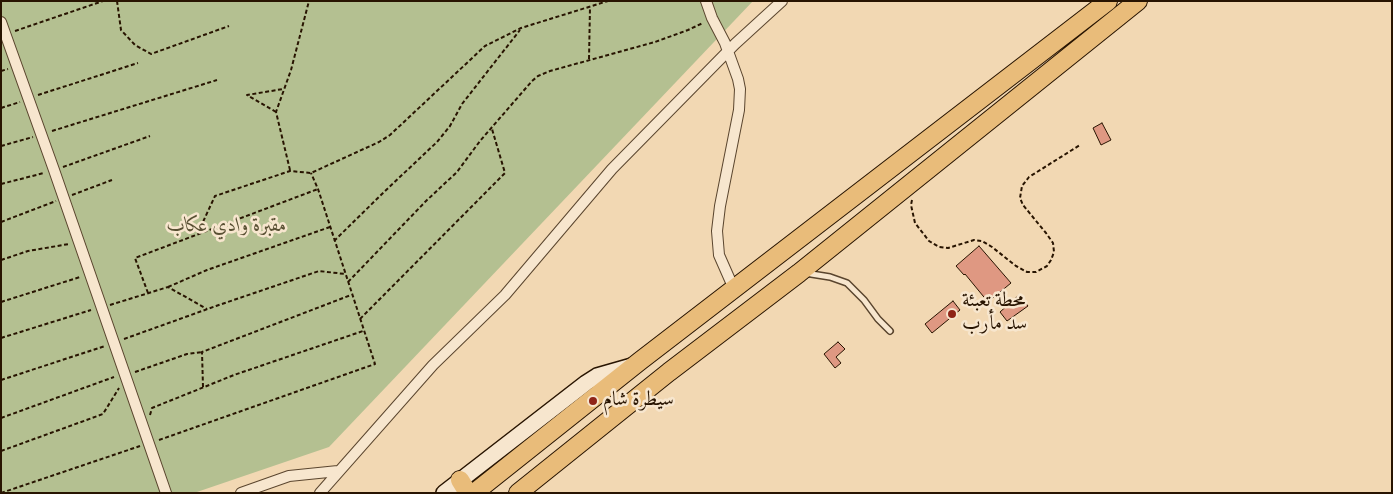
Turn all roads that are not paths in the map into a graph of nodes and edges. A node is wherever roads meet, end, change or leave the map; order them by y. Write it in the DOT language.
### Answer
graph roads {
  1 [pos="706,1"];
  2 [pos="782,1"];
  3 [pos="1108,1"];
  4 [pos="1138,1"];
  5 [pos="1,22"];
  6 [pos="728,51"];
  7 [pos="799,273"];
  8 [pos="734,289"];
  9 [pos="890,331"];
  10 [pos="640,361"];
  11 [pos="338,470"];
  12 [pos="464,486"];
  13 [pos="166,493"];
  14 [pos="240,493"];
  15 [pos="320,493"];
  16 [pos="444,493"];
  17 [pos="474,493"];
  18 [pos="518,493"];
  1 -- 6 [label="street"];
  2 -- 6 [label="street"];
  3 -- 8 [label="highway"];
  4 -- 7 [label="highway"];
  5 -- 13 [label="street"];
  6 -- 8 [label="street"];
  6 -- 11 [label="street"];
  7 -- 9 [label="lane"];
  7 -- 18 [label="highway"];
  8 -- 10 [label="highway"];
  10 -- 12 [label="main road"];
  10 -- 17 [label="highway"];
  11 -- 14 [label="street"];
  11 -- 15 [label="street"];
  12 -- 16 [label="main road"];
}
